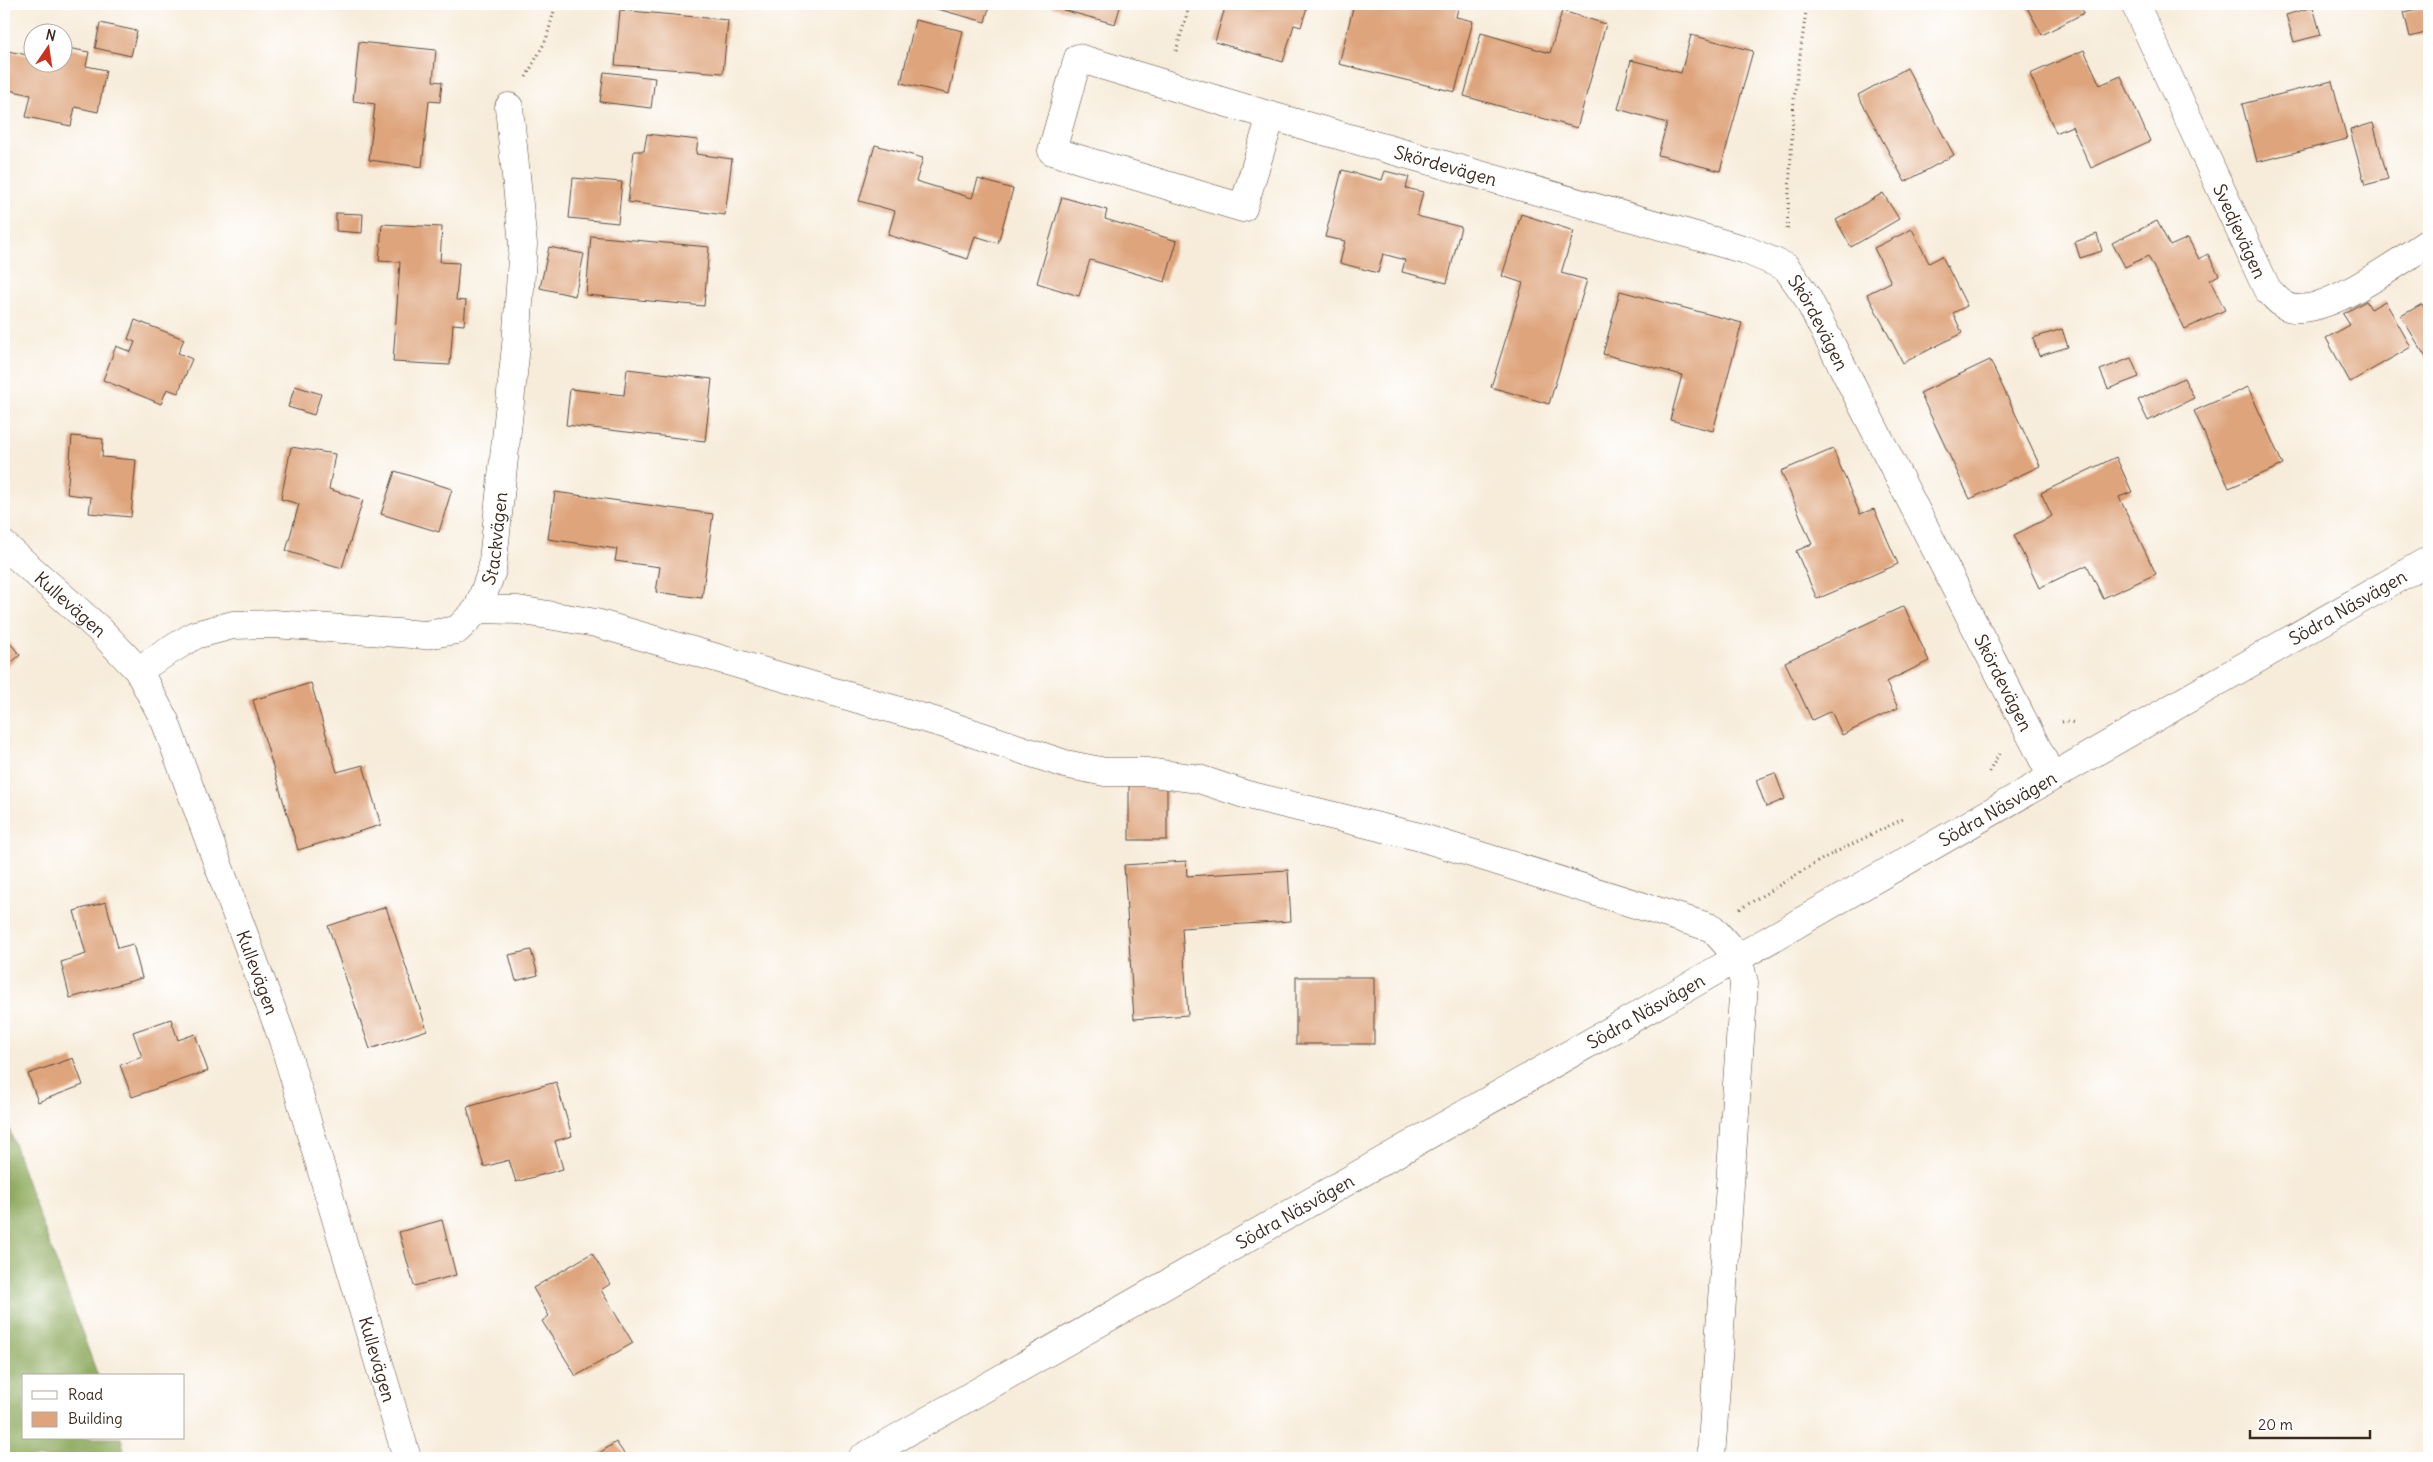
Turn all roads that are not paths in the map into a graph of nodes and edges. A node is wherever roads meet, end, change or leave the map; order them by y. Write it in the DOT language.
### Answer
graph roads {
  1 [pos="2134,4"];
  2 [pos="509,106"];
  3 [pos="1272,116"];
  4 [pos="2429,242"];
  5 [pos="4,545"];
  6 [pos="2429,560"];
  7 [pos="478,609"];
  8 [pos="138,670"];
  9 [pos="2052,777"];
  10 [pos="1738,957"];
  11 [pos="407,1458"];
  12 [pos="862,1458"];
  13 [pos="1711,1458"];
  1 -- 4 [label="street, Svedjevägen"];
  2 -- 7 [label="street, Stackvägen"];
  3 -- 3 [label="street, Skördevägen"];
  3 -- 9 [label="street, Skördevägen"];
  5 -- 8 [label="street, Kullevägen"];
  6 -- 9 [label="street, Södra Näsvägen"];
  7 -- 8 [label="street, Stackvägen"];
  7 -- 10 [label="street"];
  8 -- 11 [label="street, Kullevägen"];
  9 -- 10 [label="street, Södra Näsvägen"];
  10 -- 12 [label="street, Södra Näsvägen"];
  10 -- 13 [label="street"];
}
